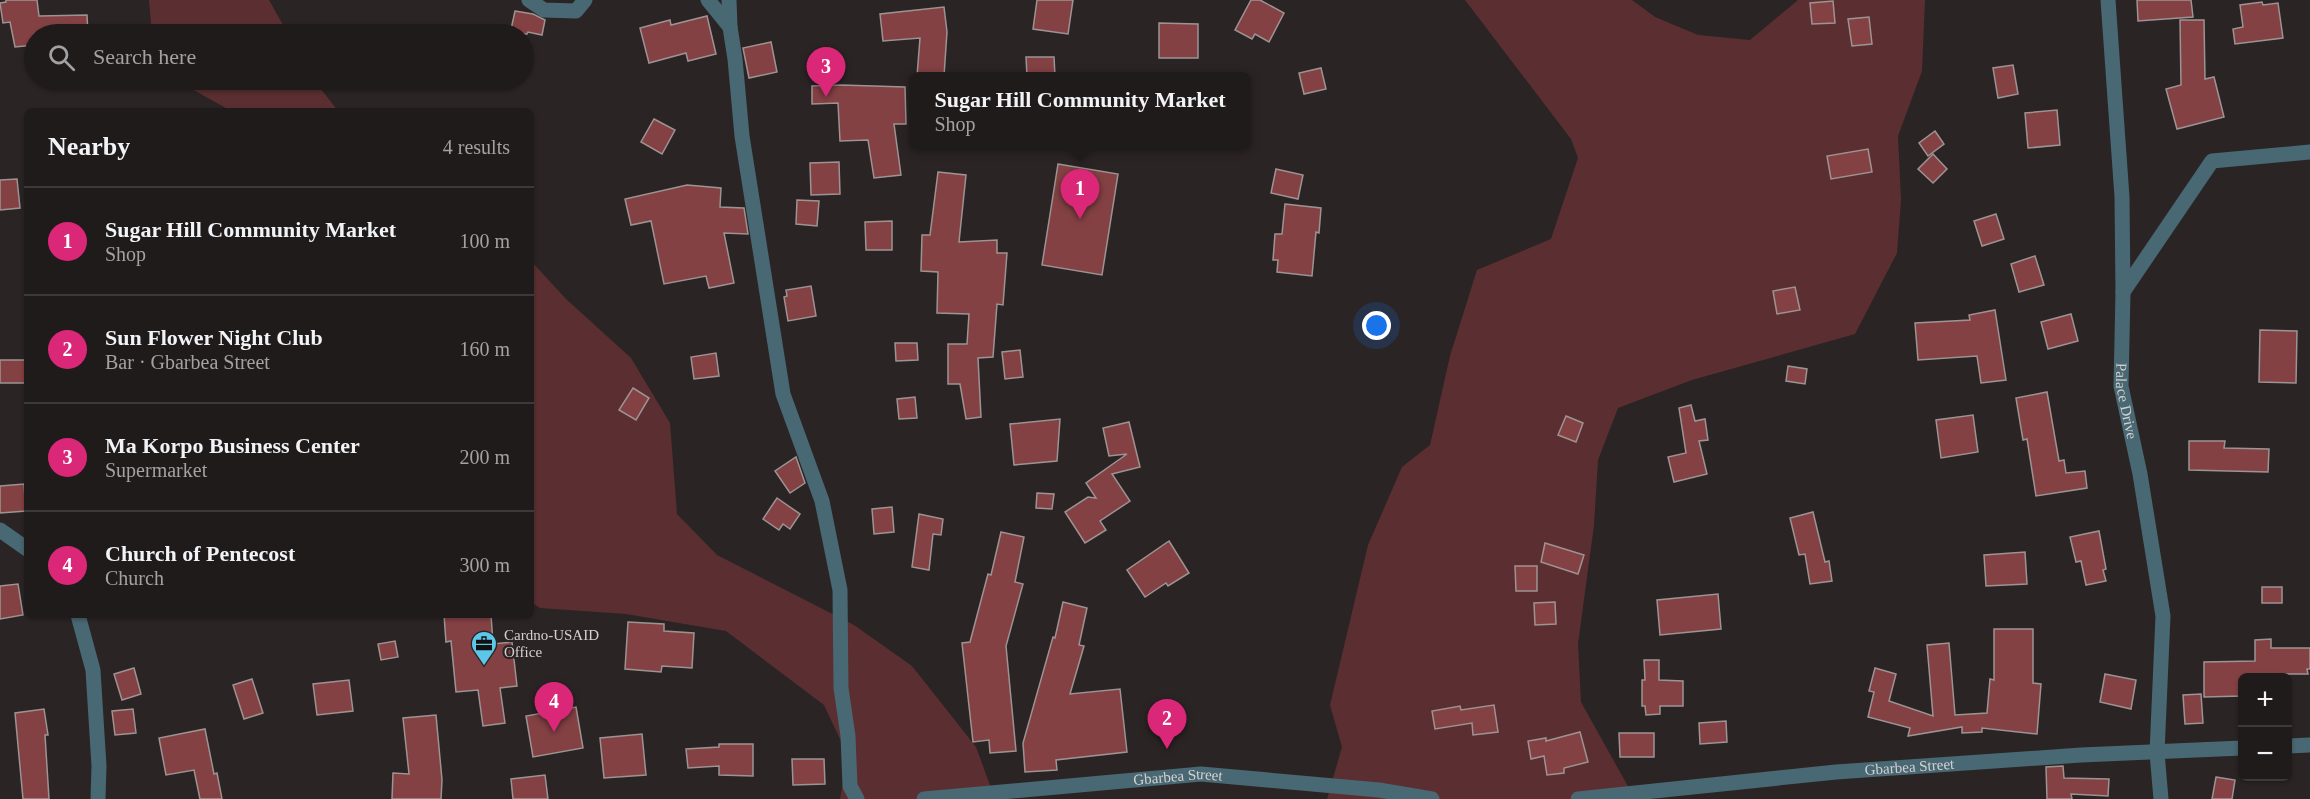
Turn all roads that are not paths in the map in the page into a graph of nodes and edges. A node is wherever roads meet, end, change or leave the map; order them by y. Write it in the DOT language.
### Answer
graph roads {
  1 [pos="529,0"];
  2 [pos="585,0"];
  3 [pos="708,0"];
  4 [pos="729,0"];
  5 [pos="2108,0"];
  6 [pos="730,27"];
  7 [pos="2310,152"];
  8 [pos="2123,292"];
  9 [pos="0,530"];
  10 [pos="24,547"];
  11 [pos="79,618"];
  12 [pos="2310,745"];
  13 [pos="2292,746"];
  14 [pos="2238,748"];
  15 [pos="2157,753"];
  16 [pos="98,799"];
  17 [pos="857,799"];
  18 [pos="924,799"];
  19 [pos="1432,799"];
  20 [pos="1578,799"];
  21 [pos="2161,799"];
  1 -- 2 [label="street"];
  3 -- 6 [label="street"];
  4 -- 6 [label="street"];
  5 -- 8 [label="street, Palace Drive"];
  6 -- 17 [label="street"];
  7 -- 8 [label="street"];
  8 -- 15 [label="street, Palace Drive"];
  9 -- 10 [label="street"];
  11 -- 16 [label="street"];
  12 -- 13 [label="street"];
  14 -- 15 [label="street, Gbarbea Street"];
  15 -- 20 [label="street, Gbarbea Street"];
  15 -- 21 [label="street, Palace Drive"];
  18 -- 19 [label="street, Gbarbea Street"];
}
